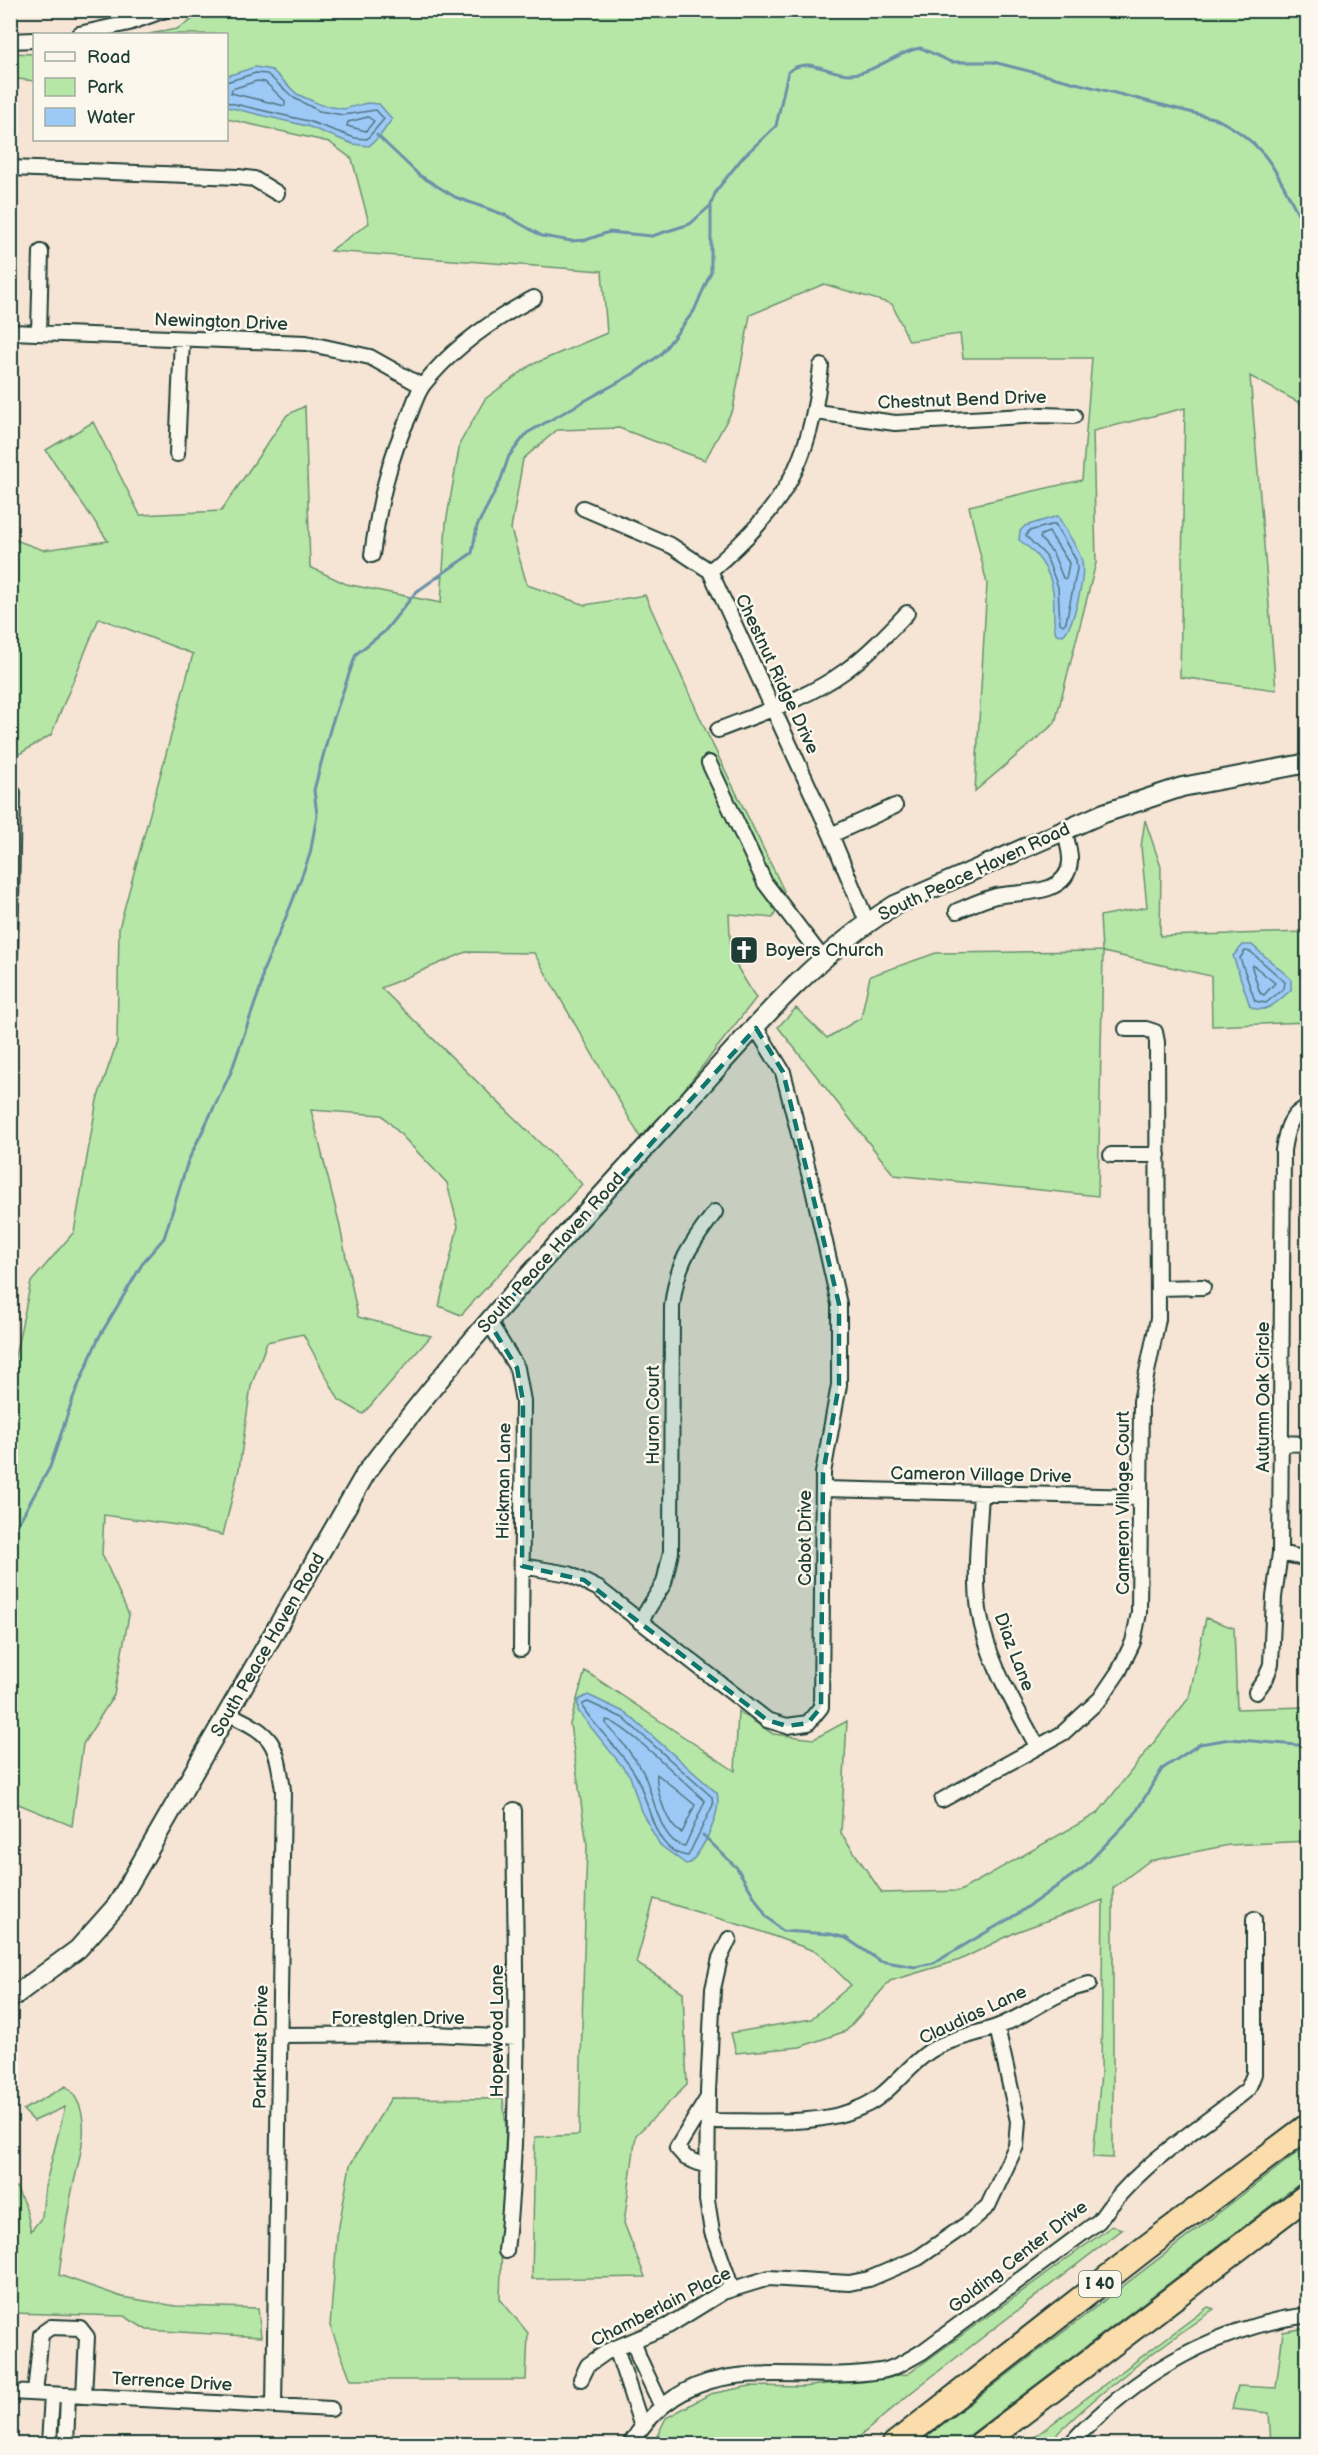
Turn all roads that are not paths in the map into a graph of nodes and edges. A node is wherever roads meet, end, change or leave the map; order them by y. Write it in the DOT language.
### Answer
graph roads {
  1 [pos="165,10"];
  2 [pos="84,33"];
  3 [pos="33,40"];
  4 [pos="10,41"];
  5 [pos="10,168"];
  6 [pos="277,193"];
  7 [pos="41,252"];
  8 [pos="534,298"];
  9 [pos="10,332"];
  10 [pos="39,333"];
  11 [pos="182,339"];
  12 [pos="821,366"];
  13 [pos="422,386"];
  14 [pos="816,412"];
  15 [pos="1074,416"];
  16 [pos="177,454"];
  17 [pos="583,508"];
  18 [pos="372,555"];
  19 [pos="710,571"];
  20 [pos="907,613"];
  21 [pos="773,709"];
  22 [pos="718,730"];
  23 [pos="709,763"];
  24 [pos="1308,764"];
  25 [pos="13,793"];
  26 [pos="895,806"];
  27 [pos="1065,830"];
  28 [pos="831,835"];
  29 [pos="957,911"];
  30 [pos="867,922"];
  31 [pos="10,956"];
  32 [pos="823,958"];
  33 [pos="756,1028"];
  34 [pos="1125,1029"];
  35 [pos="1308,1107"];
  36 [pos="1112,1155"];
  37 [pos="1158,1155"];
  38 [pos="715,1212"];
  39 [pos="1203,1287"];
  40 [pos="1158,1288"];
  41 [pos="489,1322"];
  42 [pos="1281,1443"];
  43 [pos="1308,1444"];
  44 [pos="823,1489"];
  45 [pos="981,1494"];
  46 [pos="1139,1497"];
  47 [pos="1280,1552"];
  48 [pos="1308,1559"];
  49 [pos="522,1566"];
  50 [pos="640,1622"];
  51 [pos="521,1649"];
  52 [pos="1256,1692"];
  53 [pos="230,1714"];
  54 [pos="1037,1746"];
  55 [pos="942,1800"];
  56 [pos="514,1810"];
  57 [pos="1254,1919"];
  58 [pos="729,1939"];
  59 [pos="1089,1984"];
  60 [pos="10,1999"];
  61 [pos="997,2026"];
  62 [pos="279,2035"];
  63 [pos="516,2038"];
  64 [pos="707,2099"];
  65 [pos="707,2121"];
  66 [pos="1308,2126"];
  67 [pos="706,2166"];
  68 [pos="1308,2195"];
  69 [pos="506,2252"];
  70 [pos="732,2289"];
  71 [pos="1308,2315"];
  72 [pos="634,2342"];
  73 [pos="616,2348"];
  74 [pos="581,2379"];
  75 [pos="10,2392"];
  76 [pos="35,2393"];
  77 [pos="52,2394"];
  78 [pos="68,2395"];
  79 [pos="84,2396"];
  80 [pos="274,2406"];
  81 [pos="662,2407"];
  82 [pos="331,2409"];
  83 [pos="642,2427"];
  84 [pos="49,2445"];
  85 [pos="66,2445"];
  86 [pos="630,2445"];
  87 [pos="895,2445"];
  88 [pos="981,2445"];
  89 [pos="1071,2445"];
  1 -- 2 [label="street"];
  3 -- 4 [label="street"];
  5 -- 6 [label="street"];
  7 -- 10 [label="street"];
  8 -- 13 [label="street"];
  9 -- 10 [label="street, Newington Drive"];
  10 -- 11 [label="street, Newington Drive"];
  11 -- 13 [label="street, Newington Drive"];
  11 -- 16 [label="street"];
  12 -- 14 [label="street"];
  13 -- 18 [label="street"];
  14 -- 15 [label="street, Chestnut Bend Drive"];
  14 -- 19 [label="street"];
  17 -- 19 [label="street"];
  19 -- 21 [label="street, Chestnut Ridge Drive"];
  20 -- 21 [label="street"];
  21 -- 22 [label="street"];
  21 -- 28 [label="street, Chestnut Ridge Drive"];
  23 -- 32 [label="street"];
  24 -- 27 [label="main road, South Peace Haven Road"];
  25 -- 31 [label="street"];
  26 -- 28 [label="street"];
  27 -- 29 [label="street"];
  27 -- 30 [label="main road, South Peace Haven Road"];
  28 -- 30 [label="street, Chestnut Ridge Drive"];
  30 -- 32 [label="main road, South Peace Haven Road"];
  32 -- 33 [label="main road, South Peace Haven Road"];
  33 -- 41 [label="main road, South Peace Haven Road"];
  33 -- 44 [label="street, Cabot Drive"];
  34 -- 37 [label="street, Cameron Village Court"];
  35 -- 42 [label="street, Autumn Oak Circle"];
  36 -- 37 [label="street"];
  37 -- 40 [label="street, Cameron Village Court"];
  38 -- 50 [label="street, Huron Court"];
  39 -- 40 [label="street"];
  40 -- 46 [label="street, Cameron Village Court"];
  41 -- 49 [label="street, Hickman Lane"];
  41 -- 53 [label="main road, South Peace Haven Road"];
  42 -- 43 [label="street"];
  42 -- 47 [label="street, Autumn Oak Circle"];
  44 -- 45 [label="street, Cameron Village Drive"];
  44 -- 50 [label="street, Cabot Drive"];
  45 -- 46 [label="street, Cameron Village Drive"];
  45 -- 54 [label="street, Diaz Lane"];
  46 -- 54 [label="street, Cameron Village Court"];
  47 -- 48 [label="street"];
  47 -- 52 [label="street, Autumn Oak Circle"];
  49 -- 50 [label="street, Cabot Drive"];
  49 -- 51 [label="street, Hickman Lane"];
  53 -- 60 [label="main road, South Peace Haven Road"];
  53 -- 62 [label="street, Parkhurst Drive"];
  54 -- 55 [label="street, Cameron Village Court"];
  56 -- 63 [label="street, Hopewood Lane"];
  57 -- 81 [label="street, Golding Center Drive"];
  58 -- 64 [label="street"];
  59 -- 61 [label="street, Claudias Lane"];
  61 -- 65 [label="street, Claudias Lane"];
  61 -- 70 [label="street, Chamberlain Place"];
  62 -- 63 [label="street, Forestglen Drive"];
  62 -- 80 [label="street, Parkhurst Drive"];
  63 -- 69 [label="street, Hopewood Lane"];
  64 -- 65 [label="street"];
  64 -- 67 [label="street"];
  65 -- 67 [label="street"];
  66 -- 87 [label="highway, I 40"];
  67 -- 70 [label="street"];
  68 -- 88 [label="highway"];
  70 -- 72 [label="street, Chamberlain Place"];
  71 -- 89 [label="street"];
  72 -- 73 [label="street, Chamberlain Place"];
  72 -- 81 [label="street"];
  73 -- 74 [label="street, Chamberlain Place"];
  73 -- 83 [label="street"];
  75 -- 76 [label="street, Terrence Drive"];
  76 -- 77 [label="street, Terrence Drive"];
  76 -- 79 [label="street"];
  77 -- 78 [label="street, Terrence Drive"];
  77 -- 84 [label="street"];
  78 -- 79 [label="street, Terrence Drive"];
  78 -- 85 [label="street"];
  79 -- 80 [label="street, Terrence Drive"];
  80 -- 82 [label="street, Terrence Drive"];
  81 -- 83 [label="street, Golding Center Drive"];
  83 -- 86 [label="street, Golding Center Drive"];
}
